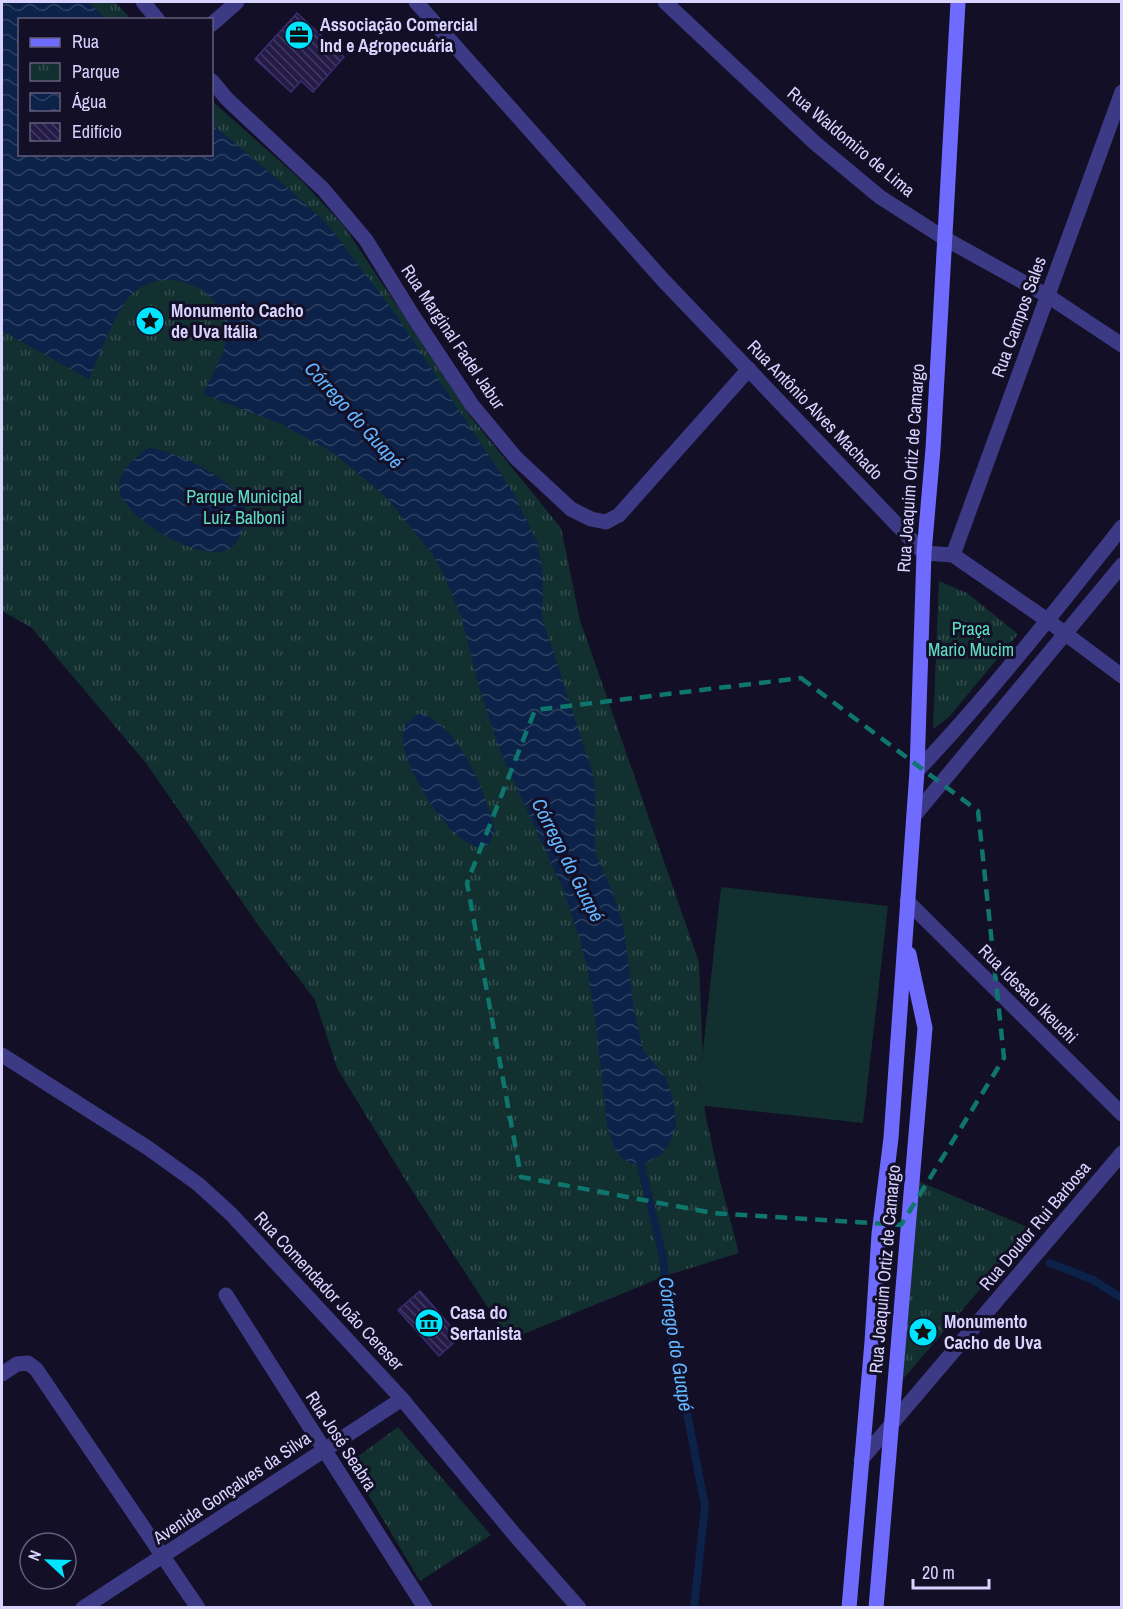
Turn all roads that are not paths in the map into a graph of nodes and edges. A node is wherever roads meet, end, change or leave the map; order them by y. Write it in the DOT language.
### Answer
graph roads {
  1 [pos="143,2"];
  2 [pos="237,2"];
  3 [pos="416,2"];
  4 [pos="665,2"];
  5 [pos="958,2"];
  6 [pos="156,18"];
  7 [pos="213,23"];
  8 [pos="213,82"];
  9 [pos="1122,92"];
  10 [pos="944,238"];
  11 [pos="1048,296"];
  12 [pos="1122,345"];
  13 [pos="749,369"];
  14 [pos="1122,527"];
  15 [pos="924,553"];
  16 [pos="953,555"];
  17 [pos="1122,565"];
  18 [pos="1047,621"];
  19 [pos="1066,634"];
  20 [pos="1122,676"];
  21 [pos="917,771"];
  22 [pos="914,816"];
  23 [pos="907,901"];
  24 [pos="905,936"];
  25 [pos="2,1055"];
  26 [pos="1122,1114"];
  27 [pos="1122,1153"];
  28 [pos="226,1295"];
  29 [pos="2,1374"];
  30 [pos="402,1399"];
  31 [pos="892,1424"];
  32 [pos="323,1450"];
  33 [pos="861,1460"];
  34 [pos="164,1556"];
  35 [pos="83,1608"];
  36 [pos="198,1608"];
  37 [pos="425,1608"];
  38 [pos="579,1608"];
  39 [pos="849,1608"];
  40 [pos="876,1608"];
  1 -- 6 [label="street"];
  2 -- 7 [label="street"];
  3 -- 13 [label="street, Rua Antônio Alves Machado"];
  4 -- 10 [label="street, Rua Waldomiro de Lima"];
  5 -- 10 [label="main road, Rua Joaquim Ortiz de Camargo"];
  8 -- 13 [label="street, Rua Marginal Fadel Jabur"];
  9 -- 11 [label="street, Rua Campos Sales"];
  10 -- 11 [label="street, Rua Waldomiro de Lima"];
  10 -- 15 [label="main road, Rua Joaquim Ortiz de Camargo"];
  11 -- 12 [label="street, Rua Waldomiro de Lima"];
  11 -- 16 [label="street, Rua Campos Sales"];
  13 -- 15 [label="street, Rua Antônio Alves Machado"];
  14 -- 18 [label="street"];
  15 -- 16 [label="street"];
  15 -- 21 [label="main road, Rua Joaquim Ortiz de Camargo"];
  16 -- 18 [label="street"];
  17 -- 19 [label="street"];
  18 -- 19 [label="street"];
  18 -- 21 [label="street"];
  19 -- 20 [label="street"];
  19 -- 22 [label="street"];
  21 -- 22 [label="main road, Rua Joaquim Ortiz de Camargo"];
  22 -- 23 [label="main road, Rua Joaquim Ortiz de Camargo"];
  23 -- 24 [label="main road, Rua Joaquim Ortiz de Camargo"];
  23 -- 26 [label="street, Rua Idesato Ikeuchi"];
  24 -- 31 [label="main road, Rua Joaquim Ortiz de Camargo"];
  24 -- 33 [label="main road, Rua Joaquim Ortiz de Camargo"];
  25 -- 30 [label="street, Rua Comendador João Cereser"];
  27 -- 31 [label="street, Rua Doutor Rui Barbosa"];
  28 -- 32 [label="street, Rua José Seabra"];
  29 -- 34 [label="street"];
  30 -- 32 [label="street, Avenida Gonçalves da Silva"];
  30 -- 38 [label="street, Rua Comendador João Cereser"];
  31 -- 33 [label="street, Rua Doutor Rui Barbosa"];
  31 -- 40 [label="main road, Rua Joaquim Ortiz de Camargo"];
  32 -- 34 [label="street, Avenida Gonçalves da Silva"];
  32 -- 37 [label="street, Rua José Seabra"];
  33 -- 39 [label="main road, Rua Joaquim Ortiz de Camargo"];
  34 -- 35 [label="street, Avenida Gonçalves da Silva"];
  34 -- 36 [label="street"];
}
